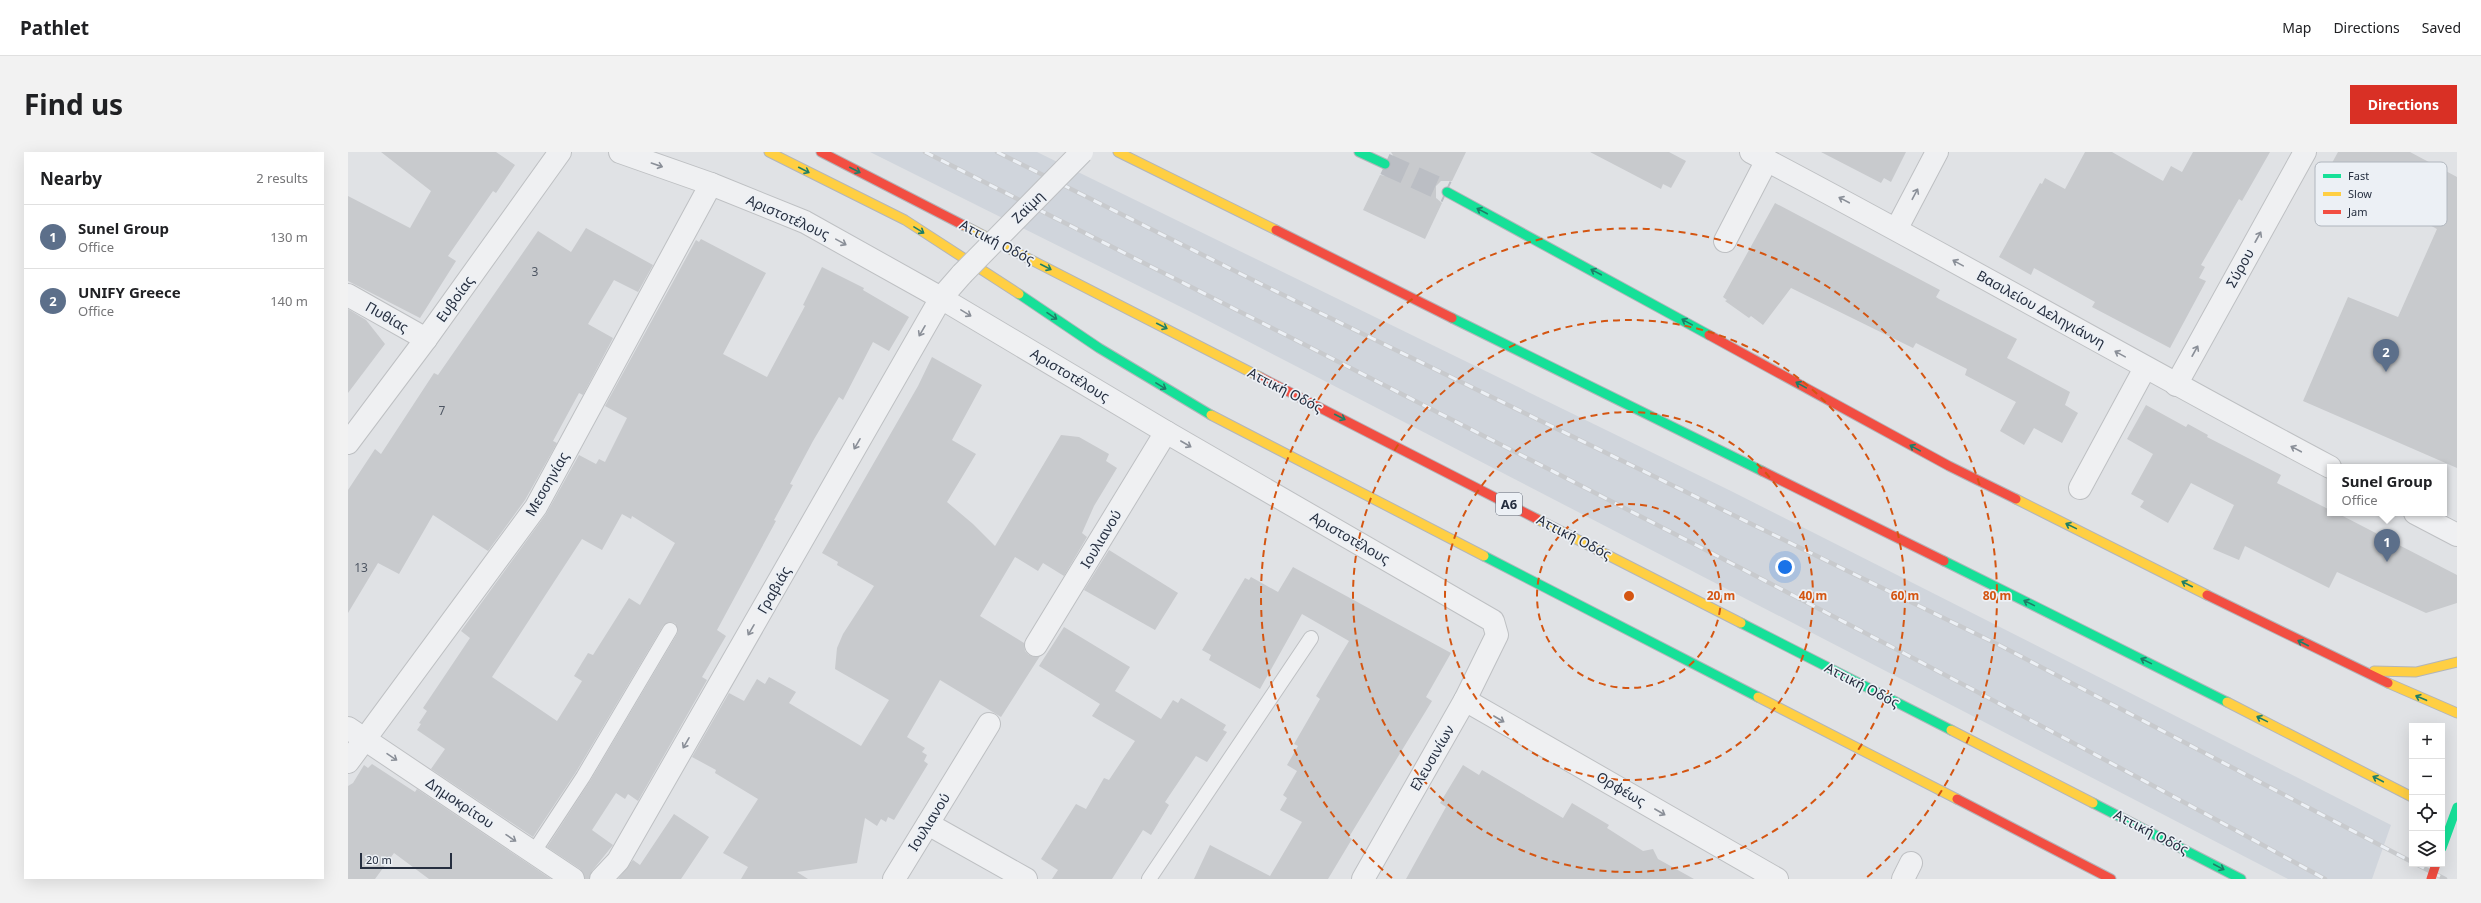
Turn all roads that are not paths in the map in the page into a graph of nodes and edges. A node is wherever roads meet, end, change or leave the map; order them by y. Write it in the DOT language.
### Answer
graph roads {
  1 [pos="560,152"];
  2 [pos="620,152"];
  3 [pos="769,152"];
  4 [pos="821,152"];
  5 [pos="1082,152"];
  6 [pos="1118,152"];
  7 [pos="1359,152"];
  8 [pos="1937,152"];
  9 [pos="2305,152"];
  10 [pos="1759,156"];
  11 [pos="1385,164"];
  12 [pos="711,184"];
  13 [pos="1447,192"];
  14 [pos="1896,228"];
  15 [pos="1725,241"];
  16 [pos="348,295"];
  17 [pos="941,298"];
  18 [pos="426,339"];
  19 [pos="2145,368"];
  20 [pos="2176,385"];
  21 [pos="1166,432"];
  22 [pos="348,443"];
  23 [pos="2327,465"];
  24 [pos="2080,488"];
  25 [pos="2421,516"];
  26 [pos="2457,535"];
  27 [pos="670,630"];
  28 [pos="1497,635"];
  29 [pos="1311,638"];
  30 [pos="1036,645"];
  31 [pos="2457,662"];
  32 [pos="2354,668"];
  33 [pos="1465,700"];
  34 [pos="2457,713"];
  35 [pos="989,724"];
  36 [pos="356,733"];
  37 [pos="348,762"];
  38 [pos="2409,795"];
  39 [pos="2457,807"];
  40 [pos="2445,816"];
  41 [pos="2457,822"];
  42 [pos="928,824"];
  43 [pos="2445,840"];
  44 [pos="534,853"];
  45 [pos="2435,867"];
  46 [pos="573,879"];
  47 [pos="601,879"];
  48 [pos="894,879"];
  49 [pos="1026,879"];
  50 [pos="1149,879"];
  51 [pos="1363,879"];
  52 [pos="1777,879"];
  53 [pos="2111,879"];
  54 [pos="2241,879"];
  55 [pos="2431,879"];
  1 -- 18 [label="street, Ευβοίας"];
  2 -- 12 [label="street, Αριστοτέλους, one-way"];
  3 -- 53 [label="main road, one-way"];
  4 -- 54 [label="main road, Αττική Οδός / Α6, one-way"];
  5 -- 17 [label="street, Ζαϊμη, bridge"];
  38 -- 6 [label="main road, one-way"];
  7 -- 11 [label="main road"];
  14 -- 8 [label="street, one-way"];
  20 -- 9 [label="street, Σύρου, one-way"];
  14 -- 10 [label="street, Βασιλείου Δεληγιάννη, one-way"];
  10 -- 15 [label="street"];
  12 -- 17 [label="street, Αριστοτέλους, one-way"];
  12 -- 36 [label="street, Μεσσηνίας"];
  32 -- 13 [label="main road, one-way"];
  19 -- 14 [label="street, Βασιλείου Δεληγιάννη, one-way"];
  16 -- 18 [label="street, Πυθίας"];
  17 -- 21 [label="street, Αριστοτέλους, one-way"];
  17 -- 47 [label="street, Γραβιάς, one-way"];
  18 -- 22 [label="street, Ευβοίας"];
  19 -- 20 [label="street, Βασιλείου Δεληγιάννη"];
  19 -- 24 [label="street"];
  23 -- 20 [label="street, Βασιλείου Δεληγιάννη, one-way"];
  21 -- 28 [label="street, Αριστοτέλους, one-way"];
  21 -- 30 [label="street, Ιουλιανού"];
  25 -- 26 [label="street"];
  27 -- 44 [label="lane"];
  28 -- 33 [label="street, Ελευσινίων"];
  29 -- 50 [label="lane"];
  31 -- 32 [label="main road"];
  34 -- 32 [label="main road, one-way"];
  33 -- 51 [label="street, Ελευσινίων"];
  33 -- 52 [label="street, Ορφέως, one-way"];
  35 -- 42 [label="street, Ιουλιανού"];
  36 -- 37 [label="street, Μεσσηνίας"];
  36 -- 44 [label="street, Δημοκρίτου, one-way"];
  39 -- 43 [label="main road, bridge"];
  40 -- 41 [label="main road"];
  42 -- 48 [label="street, Ιουλιανού"];
  42 -- 49 [label="street"];
  44 -- 46 [label="street, Δημοκρίτου"];
  45 -- 55 [label="main road, bridge"];
}
